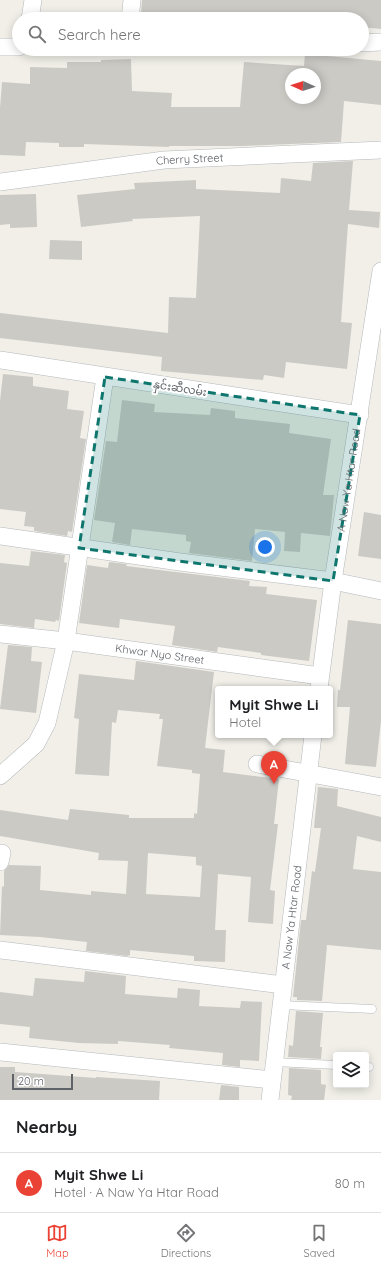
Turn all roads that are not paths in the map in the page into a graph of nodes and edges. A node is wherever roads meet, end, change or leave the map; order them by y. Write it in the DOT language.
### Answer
graph roads {
  1 [pos="33,0"];
  2 [pos="132,0"];
  3 [pos="31,12"];
  4 [pos="131,12"];
  5 [pos="381,42"];
  6 [pos="369,43"];
  7 [pos="0,47"];
  8 [pos="12,47"];
  9 [pos="381,150"];
  10 [pos="0,182"];
  11 [pos="381,271"];
  12 [pos="0,360"];
  13 [pos="105,377"];
  14 [pos="360,416"];
  15 [pos="0,536"];
  16 [pos="79,548"];
  17 [pos="333,582"];
  18 [pos="381,591"];
  19 [pos="0,634"];
  20 [pos="66,641"];
  21 [pos="319,682"];
  22 [pos="313,738"];
  23 [pos="257,764"];
  24 [pos="308,774"];
  25 [pos="0,776"];
  26 [pos="381,788"];
  27 [pos="0,950"];
  28 [pos="283,985"];
  29 [pos="281,1004"];
  30 [pos="372,1009"];
  31 [pos="0,1052"];
  32 [pos="274,1062"];
  33 [pos="333,1065"];
  34 [pos="272,1080"];
  35 [pos="270,1100"];
  1 -- 3 [label="street"];
  2 -- 4 [label="street"];
  5 -- 6 [label="street"];
  7 -- 8 [label="street"];
  9 -- 10 [label="street, Cherry Street"];
  11 -- 14 [label="street, A Naw Ya Htar Road"];
  12 -- 13 [label="street, နှင်းဆီလမ်း"];
  13 -- 14 [label="street, နှင်းဆီလမ်း"];
  13 -- 16 [label="street"];
  14 -- 17 [label="street, A Naw Ya Htar Road"];
  15 -- 16 [label="street"];
  16 -- 17 [label="street"];
  16 -- 20 [label="street"];
  17 -- 18 [label="street"];
  17 -- 21 [label="street, A Naw Ya Htar Road"];
  19 -- 20 [label="street, Khwar Nyo Street"];
  20 -- 21 [label="street, Khwar Nyo Street"];
  20 -- 25 [label="street"];
  22 -- 24 [label="street, A Naw Ya Htar Road"];
  23 -- 24 [label="street"];
  24 -- 26 [label="street"];
  24 -- 28 [label="street, A Naw Ya Htar Road"];
  27 -- 28 [label="street"];
  28 -- 29 [label="street, A Naw Ya Htar Road"];
  29 -- 30 [label="lane"];
  29 -- 32 [label="street, A Naw Ya Htar Road"];
  31 -- 34 [label="street"];
  32 -- 33 [label="lane"];
  32 -- 34 [label="street, A Naw Ya Htar Road"];
  34 -- 35 [label="street, A Naw Ya Htar Road"];
}
